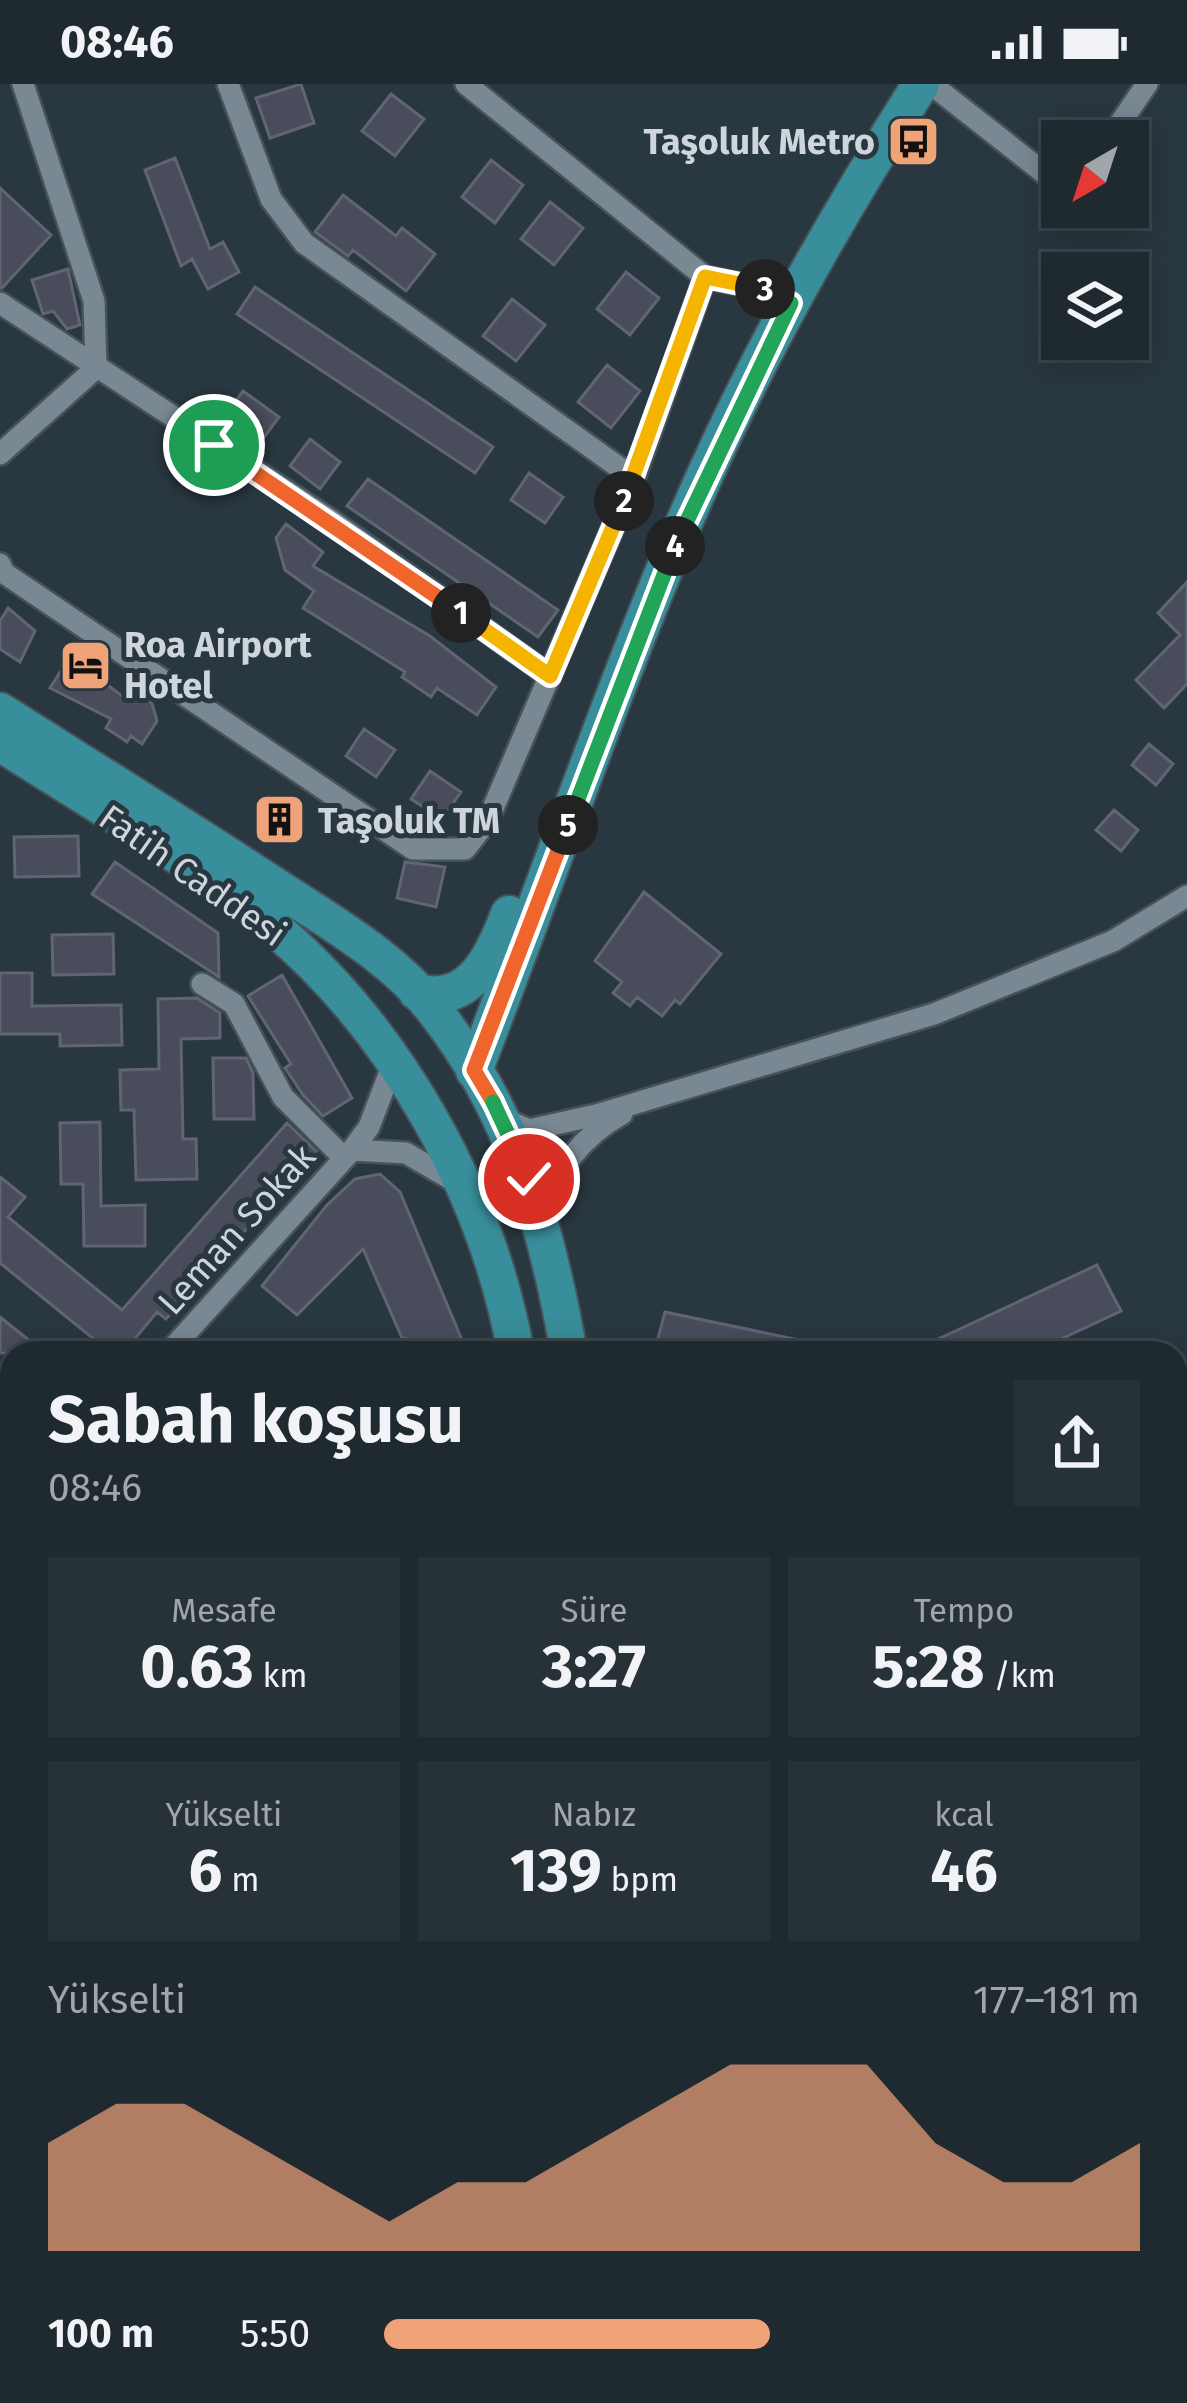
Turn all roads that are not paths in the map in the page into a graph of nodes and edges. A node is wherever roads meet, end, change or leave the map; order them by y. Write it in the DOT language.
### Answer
graph roads {
  1 [pos="23,84"];
  2 [pos="228,84"];
  3 [pos="891,84"];
  4 [pos="921,84"];
  5 [pos="931,84"];
  6 [pos="1147,84"];
  7 [pos="475,87"];
  8 [pos="1122,120"];
  9 [pos="1041,171"];
  10 [pos="705,277"];
  11 [pos="782,297"];
  12 [pos="0,303"];
  13 [pos="96,368"];
  14 [pos="0,454"];
  15 [pos="634,478"];
  16 [pos="0,564"];
  17 [pos="550,676"];
  18 [pos="0,711"];
  19 [pos="0,743"];
  20 [pos="1187,896"];
  21 [pos="410,984"];
  22 [pos="202,985"];
  23 [pos="347,1001"];
  24 [pos="393,1064"];
  25 [pos="474,1070"];
  26 [pos="639,1104"];
  27 [pos="501,1117"];
  28 [pos="348,1154"];
  29 [pos="462,1187"];
  30 [pos="540,1213"];
  31 [pos="179,1341"];
  32 [pos="518,1341"];
  33 [pos="567,1341"];
  1 -- 13 [label="street"];
  2 -- 15 [label="street"];
  3 -- 11 [label="main road"];
  4 -- 11 [label="main road"];
  5 -- 9 [label="street"];
  6 -- 8 [label="street"];
  7 -- 10 [label="street"];
  10 -- 11 [label="street"];
  10 -- 15 [label="street"];
  11 -- 21 [label="main road"];
  11 -- 25 [label="main road"];
  12 -- 13 [label="street"];
  13 -- 14 [label="street"];
  13 -- 17 [label="street"];
  15 -- 17 [label="street"];
  16 -- 17 [label="street"];
  18 -- 21 [label="main road, Fatih Caddesi"];
  19 -- 23 [label="main road, Fatih Caddesi"];
  20 -- 26 [label="street"];
  21 -- 23 [label="main road"];
  21 -- 25 [label="main road, Fatih Caddesi"];
  22 -- 28 [label="street"];
  23 -- 24 [label="main road, Fatih Caddesi"];
  24 -- 28 [label="street, Leman Sokak"];
  24 -- 29 [label="main road, Fatih Caddesi"];
  25 -- 27 [label="main road, Fatih Caddesi"];
  26 -- 27 [label="street"];
  26 -- 30 [label="street"];
  27 -- 30 [label="main road, Fatih Caddesi"];
  28 -- 29 [label="street"];
  28 -- 31 [label="street, Leman Sokak"];
  29 -- 32 [label="main road, Fatih Caddesi"];
  30 -- 33 [label="main road, Fatih Caddesi"];
}
